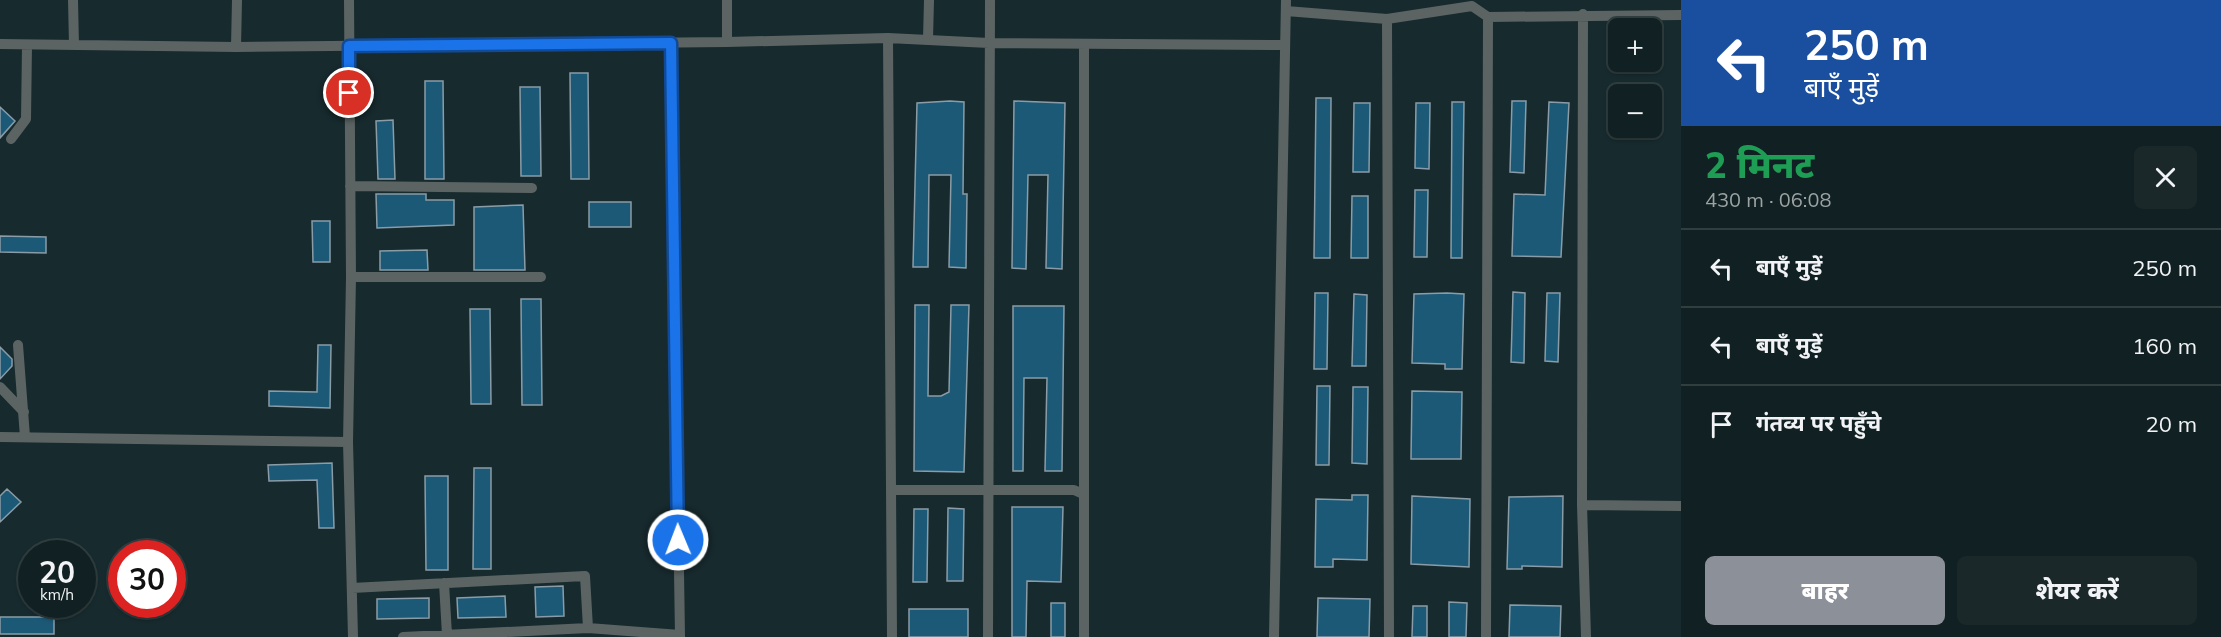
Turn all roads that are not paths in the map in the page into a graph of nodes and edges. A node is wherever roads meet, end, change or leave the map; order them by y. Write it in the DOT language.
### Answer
graph roads {
  1 [pos="73,0"];
  2 [pos="237,0"];
  3 [pos="349,0"];
  4 [pos="727,0"];
  5 [pos="929,0"];
  6 [pos="990,0"];
  7 [pos="1472,3"];
  8 [pos="1286,5"];
  9 [pos="1583,14"];
  10 [pos="1681,15"];
  11 [pos="1488,17"];
  12 [pos="1387,19"];
  13 [pos="888,38"];
  14 [pos="928,39"];
  15 [pos="728,42"];
  16 [pos="671,43"];
  17 [pos="0,44"];
  18 [pos="989,44"];
  19 [pos="1084,44"];
  20 [pos="27,45"];
  21 [pos="74,45"];
  22 [pos="1285,45"];
  23 [pos="349,46"];
  24 [pos="236,47"];
  25 [pos="11,139"];
  26 [pos="350,186"];
  27 [pos="532,188"];
  28 [pos="351,277"];
  29 [pos="541,277"];
  30 [pos="18,345"];
  31 [pos="0,387"];
  32 [pos="24,412"];
  33 [pos="0,437"];
  34 [pos="25,437"];
  35 [pos="348,442"];
  36 [pos="892,490"];
  37 [pos="988,492"];
  38 [pos="1083,494"];
  39 [pos="1582,505"];
  40 [pos="1681,506"];
  41 [pos="444,583"];
  42 [pos="352,588"];
  43 [pos="588,628"];
  44 [pos="447,635"];
  45 [pos="680,636"];
  46 [pos="353,637"];
  47 [pos="404,637"];
  48 [pos="892,637"];
  49 [pos="987,637"];
  50 [pos="1084,637"];
  51 [pos="1275,637"];
  52 [pos="1389,637"];
  53 [pos="1486,637"];
  54 [pos="1586,637"];
  1 -- 21 [label="street"];
  2 -- 24 [label="street"];
  3 -- 23 [label="street"];
  4 -- 15 [label="street"];
  5 -- 14 [label="street"];
  6 -- 18 [label="street"];
  7 -- 11 [label="street"];
  7 -- 12 [label="street"];
  8 -- 12 [label="street"];
  8 -- 22 [label="street"];
  9 -- 10 [label="street"];
  9 -- 11 [label="street"];
  9 -- 39 [label="street"];
  11 -- 53 [label="street"];
  12 -- 52 [label="street"];
  13 -- 14 [label="street"];
  13 -- 15 [label="street"];
  13 -- 36 [label="street"];
  14 -- 18 [label="street"];
  15 -- 16 [label="street"];
  16 -- 23 [label="street"];
  16 -- 45 [label="street"];
  17 -- 20 [label="street"];
  18 -- 19 [label="street"];
  18 -- 37 [label="street"];
  19 -- 22 [label="street"];
  19 -- 38 [label="street"];
  20 -- 21 [label="street"];
  20 -- 25 [label="street"];
  21 -- 24 [label="street"];
  22 -- 51 [label="street"];
  23 -- 24 [label="street"];
  23 -- 26 [label="street"];
  26 -- 27 [label="street"];
  26 -- 28 [label="street"];
  28 -- 29 [label="street"];
  28 -- 35 [label="street"];
  30 -- 32 [label="street"];
  31 -- 32 [label="street"];
  32 -- 34 [label="street"];
  33 -- 34 [label="street"];
  34 -- 35 [label="street"];
  35 -- 42 [label="street"];
  36 -- 37 [label="street"];
  36 -- 48 [label="street"];
  37 -- 38 [label="street"];
  37 -- 49 [label="street"];
  38 -- 50 [label="street"];
  39 -- 40 [label="street"];
  39 -- 54 [label="street"];
  41 -- 42 [label="street"];
  41 -- 43 [label="street"];
  41 -- 44 [label="street"];
  42 -- 46 [label="street"];
  43 -- 44 [label="street"];
  43 -- 45 [label="street"];
  44 -- 47 [label="street"];
}
